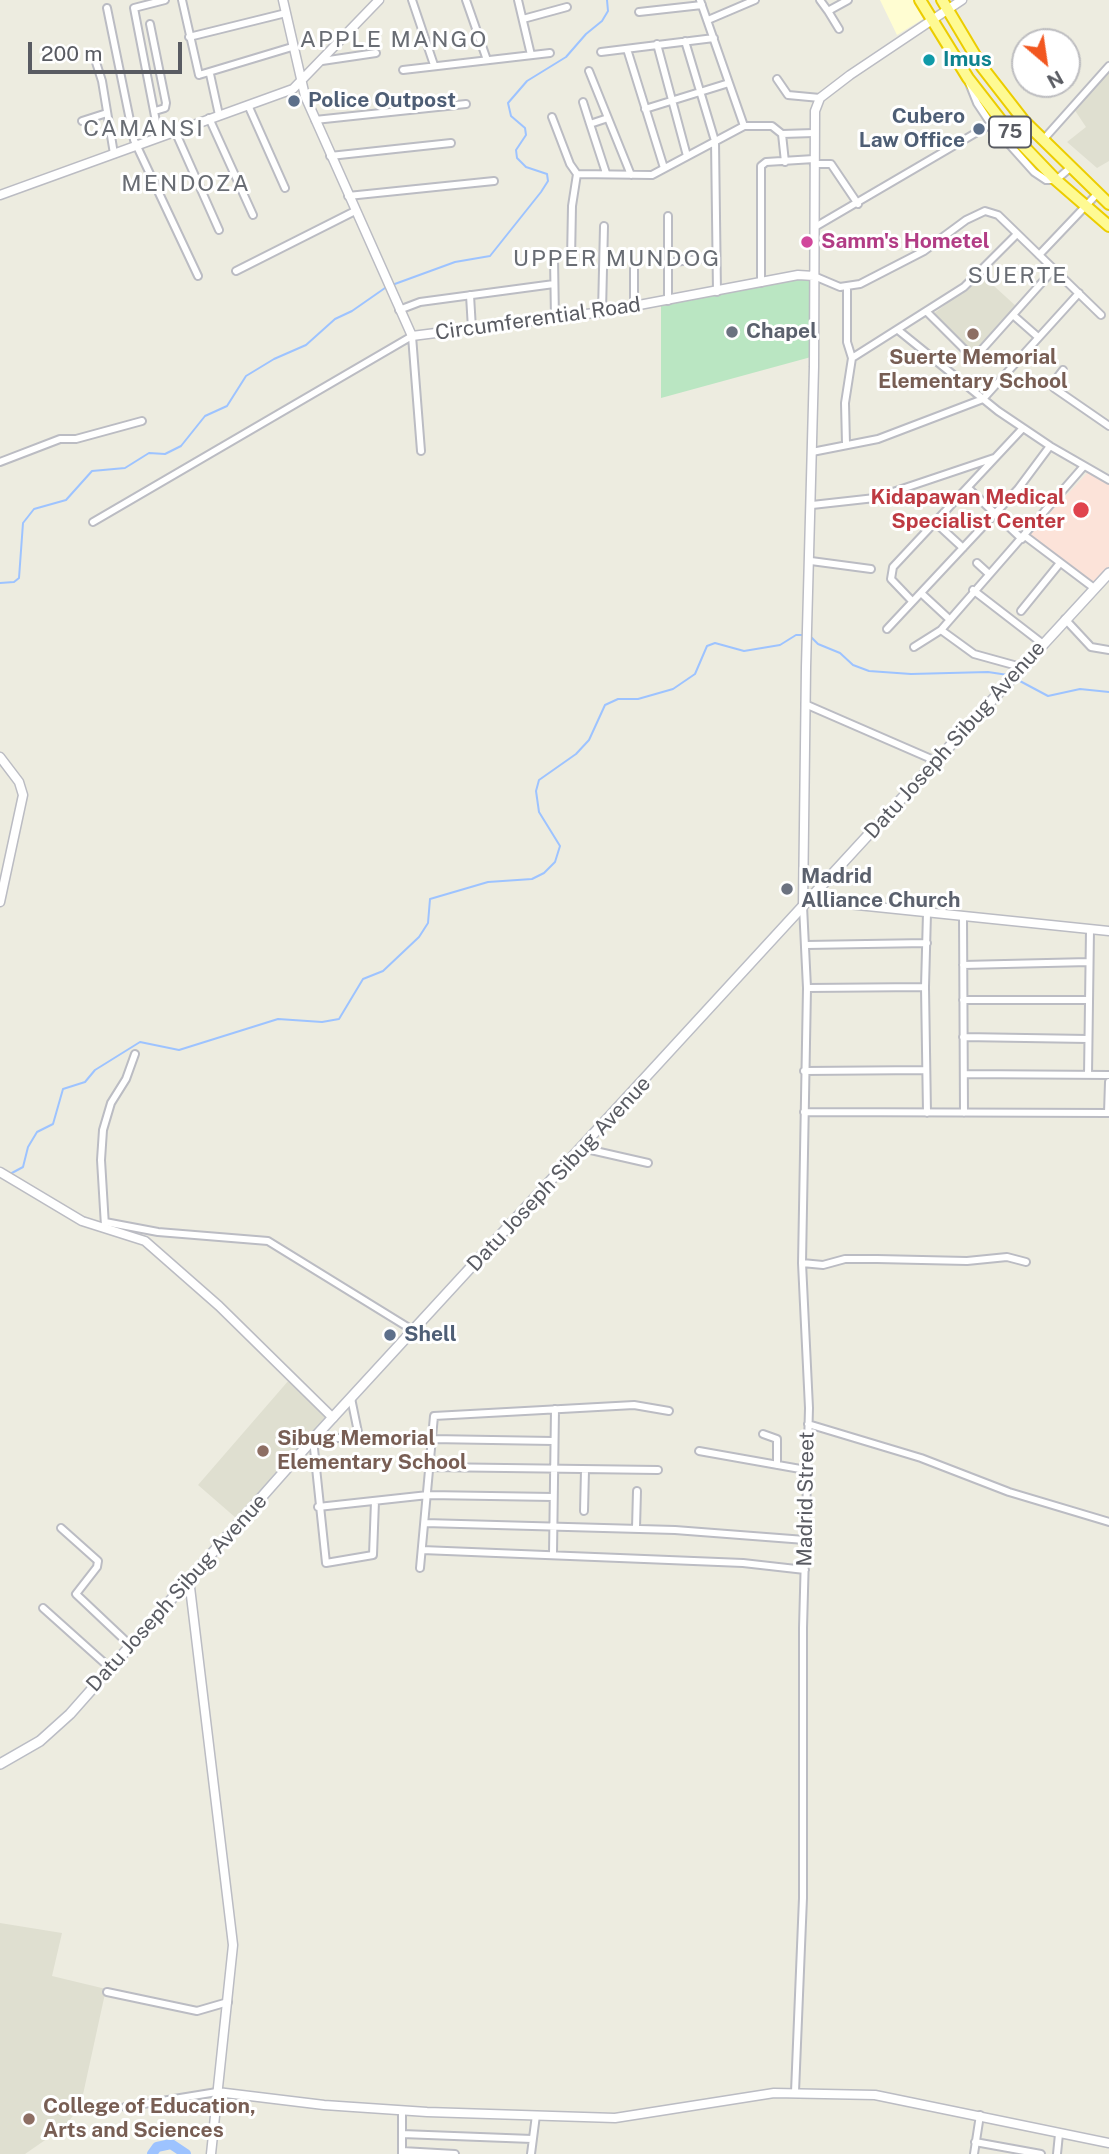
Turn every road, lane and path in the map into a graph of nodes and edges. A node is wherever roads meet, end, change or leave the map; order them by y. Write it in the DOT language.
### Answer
graph roads {
  1 [pos="165,0"];
  2 [pos="182,0"];
  3 [pos="283,0"];
  4 [pos="368,0"];
  5 [pos="379,0"];
  6 [pos="412,0"];
  7 [pos="466,0"];
  8 [pos="518,0"];
  9 [pos="656,0"];
  10 [pos="755,0"];
  11 [pos="820,0"];
  12 [pos="848,0"];
  13 [pos="920,0"];
  14 [pos="962,0"];
  15 [pos="701,3"];
  16 [pos="945,5"];
  17 [pos="567,7"];
  18 [pos="107,8"];
  19 [pos="658,9"];
  20 [pos="370,10"];
  21 [pos="828,11"];
  22 [pos="639,12"];
  23 [pos="286,13"];
  24 [pos="523,19"];
  25 [pos="708,20"];
  26 [pos="931,20"];
  27 [pos="150,24"];
  28 [pos="839,29"];
  29 [pos="189,37"];
  30 [pos="714,38"];
  31 [pos="685,41"];
  32 [pos="657,44"];
  33 [pos="292,47"];
  34 [pos="627,49"];
  35 [pos="601,52"];
  36 [pos="93,53"];
  37 [pos="376,53"];
  38 [pos="550,53"];
  39 [pos="531,55"];
  40 [pos="487,60"];
  41 [pos="322,61"];
  42 [pos="434,65"];
  43 [pos="1109,66"];
  44 [pos="403,70"];
  45 [pos="589,71"];
  46 [pos="210,74"];
  47 [pos="968,78"];
  48 [pos="777,79"];
  49 [pos="301,83"];
  50 [pos="729,83"];
  51 [pos="701,91"];
  52 [pos="820,98"];
  53 [pos="673,100"];
  54 [pos="583,102"];
  55 [pos="466,104"];
  56 [pos="248,105"];
  57 [pos="645,108"];
  58 [pos="155,111"];
  59 [pos="107,113"];
  60 [pos="219,115"];
  61 [pos="552,117"];
  62 [pos="209,118"];
  63 [pos="608,118"];
  64 [pos="314,120"];
  65 [pos="82,121"];
  66 [pos="590,124"];
  67 [pos="991,124"];
  68 [pos="744,126"];
  69 [pos="176,131"];
  70 [pos="814,133"];
  71 [pos="782,134"];
  72 [pos="159,137"];
  73 [pos="715,141"];
  74 [pos="1042,141"];
  75 [pos="451,143"];
  76 [pos="136,146"];
  77 [pos="114,154"];
  78 [pos="330,156"];
  79 [pos="687,156"];
  80 [pos="814,161"];
  81 [pos="785,162"];
  82 [pos="664,168"];
  83 [pos="1070,168"];
  84 [pos="606,173"];
  85 [pos="577,174"];
  86 [pos="631,175"];
  87 [pos="1056,180"];
  88 [pos="495,181"];
  89 [pos="285,188"];
  90 [pos="1097,194"];
  91 [pos="0,195"];
  92 [pos="348,196"];
  93 [pos="858,204"];
  94 [pos="1109,204"];
  95 [pos="1086,206"];
  96 [pos="355,211"];
  97 [pos="253,215"];
  98 [pos="668,216"];
  99 [pos="604,226"];
  100 [pos="1109,226"];
  101 [pos="816,227"];
  102 [pos="219,230"];
  103 [pos="1017,234"];
  104 [pos="1039,255"];
  105 [pos="715,257"];
  106 [pos="554,258"];
  107 [pos="571,261"];
  108 [pos="666,262"];
  109 [pos="634,269"];
  110 [pos="1053,270"];
  111 [pos="236,271"];
  112 [pos="198,276"];
  113 [pos="814,276"];
  114 [pos="761,283"];
  115 [pos="554,284"];
  116 [pos="847,287"];
  117 [pos="717,292"];
  118 [pos="1079,293"];
  119 [pos="470,295"];
  120 [pos="668,301"];
  121 [pos="634,307"];
  122 [pos="399,310"];
  123 [pos="602,313"];
  124 [pos="928,313"];
  125 [pos="1013,315"];
  126 [pos="1101,315"];
  127 [pos="555,319"];
  128 [pos="472,329"];
  129 [pos="898,330"];
  130 [pos="412,336"];
  131 [pos="1038,337"];
  132 [pos="852,358"];
  133 [pos="1063,370"];
  134 [pos="982,399"];
  135 [pos="142,421"];
  136 [pos="1109,426"];
  137 [pos="1023,428"];
  138 [pos="846,444"];
  139 [pos="1050,446"];
  140 [pos="421,451"];
  141 [pos="813,452"];
  142 [pos="995,457"];
  143 [pos="0,462"];
  144 [pos="1084,466"];
  145 [pos="1109,480"];
  146 [pos="968,488"];
  147 [pos="812,505"];
  148 [pos="995,513"];
  149 [pos="93,522"];
  150 [pos="936,523"];
  151 [pos="1024,537"];
  152 [pos="963,548"];
  153 [pos="811,561"];
  154 [pos="1060,562"];
  155 [pos="977,563"];
  156 [pos="871,569"];
  157 [pos="1109,573"];
  158 [pos="989,574"];
  159 [pos="1094,588"];
  160 [pos="973,590"];
  161 [pos="921,593"];
  162 [pos="912,601"];
  163 [pos="1021,611"];
  164 [pos="948,618"];
  165 [pos="1065,619"];
  166 [pos="887,628"];
  167 [pos="941,629"];
  168 [pos="1043,644"];
  169 [pos="915,647"];
  170 [pos="1109,650"];
  171 [pos="1021,667"];
  172 [pos="805,704"];
  173 [pos="0,757"];
  174 [pos="936,761"];
  175 [pos="0,902"];
  176 [pos="806,903"];
  177 [pos="927,913"];
  178 [pos="963,916"];
  179 [pos="1090,930"];
  180 [pos="1109,931"];
  181 [pos="927,943"];
  182 [pos="806,945"];
  183 [pos="1089,962"];
  184 [pos="963,965"];
  185 [pos="925,987"];
  186 [pos="807,988"];
  187 [pos="963,1000"];
  188 [pos="1089,1000"];
  189 [pos="963,1037"];
  190 [pos="1088,1039"];
  191 [pos="135,1054"];
  192 [pos="926,1070"];
  193 [pos="804,1071"];
  194 [pos="964,1074"];
  195 [pos="1109,1074"];
  196 [pos="1088,1075"];
  197 [pos="1109,1082"];
  198 [pos="804,1112"];
  199 [pos="927,1113"];
  200 [pos="964,1113"];
  201 [pos="1109,1113"];
  202 [pos="582,1148"];
  203 [pos="648,1163"];
  204 [pos="0,1172"];
  205 [pos="105,1225"];
  206 [pos="1026,1262"];
  207 [pos="802,1263"];
  208 [pos="414,1331"];
  209 [pos="351,1398"];
  210 [pos="555,1409"];
  211 [pos="669,1411"];
  212 [pos="333,1418"];
  213 [pos="808,1424"];
  214 [pos="763,1434"];
  215 [pos="315,1438"];
  216 [pos="431,1439"];
  217 [pos="553,1441"];
  218 [pos="699,1451"];
  219 [pos="777,1465"];
  220 [pos="429,1467"];
  221 [pos="552,1469"];
  222 [pos="585,1469"];
  223 [pos="658,1470"];
  224 [pos="806,1470"];
  225 [pos="637,1490"];
  226 [pos="428,1495"];
  227 [pos="553,1497"];
  228 [pos="376,1500"];
  229 [pos="318,1507"];
  230 [pos="584,1511"];
  231 [pos="1109,1522"];
  232 [pos="425,1523"];
  233 [pos="553,1526"];
  234 [pos="61,1528"];
  235 [pos="636,1528"];
  236 [pos="804,1540"];
  237 [pos="422,1550"];
  238 [pos="553,1555"];
  239 [pos="421,1568"];
  240 [pos="805,1570"];
  241 [pos="189,1579"];
  242 [pos="43,1608"];
  243 [pos="130,1645"];
  244 [pos="110,1668"];
  245 [pos="0,1763"];
  246 [pos="107,1992"];
  247 [pos="229,2002"];
  248 [pos="217,2092"];
  249 [pos="795,2092"];
  250 [pos="125,2107"];
  251 [pos="402,2111"];
  252 [pos="536,2115"];
  253 [pos="980,2115"];
  254 [pos="402,2134"];
  255 [pos="1059,2134"];
  256 [pos="532,2139"];
  257 [pos="975,2142"];
  258 [pos="1109,2143"];
  259 [pos="998,2145"];
  260 [pos="1017,2151"];
  261 [pos="402,2153"];
  262 [pos="211,2154"];
  263 [pos="455,2154"];
  264 [pos="530,2154"];
  265 [pos="974,2154"];
  266 [pos="996,2154"];
  267 [pos="1037,2154"];
  268 [pos="1057,2154"];
  1 -- 58 [label="street"];
  2 -- 29 [label="street"];
  3 -- 23 [label="street, Circumferential Road"];
  4 -- 20 [label="street"];
  5 -- 20 [label="street"];
  6 -- 42 [label="street"];
  7 -- 40 [label="street"];
  8 -- 24 [label="street"];
  9 -- 19 [label="street"];
  10 -- 25 [label="street"];
  11 -- 21 [label="street"];
  12 -- 21 [label="street"];
  13 -- 26 [label="highway, 75"];
  14 -- 16 [label="street"];
  15 -- 19 [label="street"];
  15 -- 25 [label="street"];
  16 -- 26 [label="street"];
  16 -- 74 [label="highway, 75"];
  17 -- 24 [label="street"];
  18 -- 76 [label="street"];
  19 -- 22 [label="street"];
  20 -- 41 [label="street"];
  21 -- 28 [label="street"];
  23 -- 29 [label="street"];
  23 -- 33 [label="street, Circumferential Road"];
  24 -- 39 [label="street"];
  25 -- 30 [label="street"];
  26 -- 47 [label="highway, 75"];
  26 -- 52 [label="street"];
  27 -- 58 [label="street"];
  29 -- 46 [label="street"];
  30 -- 31 [label="street"];
  30 -- 50 [label="street"];
  31 -- 32 [label="street"];
  31 -- 51 [label="street"];
  32 -- 34 [label="street"];
  32 -- 53 [label="street"];
  33 -- 46 [label="street"];
  33 -- 49 [label="street, Circumferential Road"];
  34 -- 35 [label="street"];
  34 -- 57 [label="street"];
  36 -- 59 [label="street"];
  37 -- 41 [label="street"];
  38 -- 39 [label="street"];
  39 -- 40 [label="street"];
  40 -- 42 [label="street"];
  41 -- 49 [label="street"];
  42 -- 44 [label="street"];
  43 -- 74 [label="street"];
  45 -- 63 [label="street"];
  46 -- 60 [label="street"];
  47 -- 67 [label="street"];
  47 -- 87 [label="highway, 75"];
  48 -- 52 [label="street"];
  49 -- 56 [label="street"];
  49 -- 64 [label="street, Circumferential Road"];
  50 -- 51 [label="street"];
  50 -- 68 [label="street"];
  51 -- 53 [label="street"];
  51 -- 73 [label="street"];
  52 -- 70 [label="street"];
  53 -- 57 [label="street"];
  53 -- 79 [label="street"];
  54 -- 66 [label="street"];
  55 -- 64 [label="street"];
  56 -- 60 [label="street"];
  56 -- 89 [label="street"];
  57 -- 82 [label="street"];
  58 -- 72 [label="street"];
  59 -- 65 [label="street"];
  59 -- 77 [label="street"];
  60 -- 62 [label="street"];
  61 -- 85 [label="street"];
  62 -- 69 [label="street"];
  62 -- 97 [label="street"];
  63 -- 66 [label="street"];
  63 -- 86 [label="street"];
  64 -- 78 [label="street, Circumferential Road"];
  66 -- 84 [label="street"];
  67 -- 87 [label="street"];
  67 -- 93 [label="street"];
  68 -- 71 [label="street"];
  68 -- 73 [label="street"];
  69 -- 72 [label="street"];
  69 -- 102 [label="street"];
  70 -- 71 [label="street"];
  70 -- 80 [label="street"];
  71 -- 81 [label="street"];
  72 -- 76 [label="street"];
  73 -- 79 [label="street"];
  73 -- 105 [label="street"];
  74 -- 83 [label="highway, 75"];
  75 -- 78 [label="street"];
  76 -- 77 [label="street"];
  76 -- 112 [label="street"];
  77 -- 91 [label="street"];
  78 -- 92 [label="street, Circumferential Road"];
  79 -- 82 [label="street"];
  80 -- 81 [label="street"];
  80 -- 93 [label="street"];
  80 -- 101 [label="street"];
  81 -- 114 [label="street"];
  82 -- 86 [label="street"];
  83 -- 87 [label="street"];
  83 -- 90 [label="highway, 75"];
  84 -- 85 [label="street"];
  84 -- 86 [label="street"];
  85 -- 107 [label="street"];
  87 -- 95 [label="highway, 75"];
  88 -- 92 [label="street"];
  90 -- 94 [label="highway, 75"];
  90 -- 95 [label="street"];
  92 -- 96 [label="street, Circumferential Road"];
  93 -- 101 [label="street"];
  95 -- 100 [label="highway, 75"];
  95 -- 104 [label="street"];
  96 -- 111 [label="street"];
  96 -- 122 [label="street, Circumferential Road"];
  98 -- 108 [label="street"];
  99 -- 123 [label="street"];
  101 -- 113 [label="street"];
  103 -- 104 [label="street"];
  103 -- 116 [label="street"];
  103 -- 124 [label="street"];
  104 -- 110 [label="street"];
  105 -- 108 [label="street"];
  105 -- 117 [label="street"];
  106 -- 115 [label="street"];
  108 -- 120 [label="street"];
  109 -- 121 [label="street"];
  110 -- 118 [label="street"];
  110 -- 125 [label="street"];
  113 -- 114 [label="street, Circumferential Road"];
  113 -- 116 [label="street"];
  113 -- 141 [label="street"];
  114 -- 117 [label="street, Circumferential Road"];
  115 -- 119 [label="street"];
  115 -- 127 [label="street"];
  116 -- 132 [label="street"];
  117 -- 120 [label="street, Circumferential Road"];
  118 -- 126 [label="street"];
  118 -- 131 [label="street"];
  119 -- 122 [label="street"];
  119 -- 128 [label="street"];
  120 -- 121 [label="street, Circumferential Road"];
  121 -- 123 [label="street, Circumferential Road"];
  122 -- 130 [label="street, Circumferential Road"];
  123 -- 127 [label="street, Circumferential Road"];
  124 -- 125 [label="street"];
  124 -- 129 [label="street"];
  125 -- 131 [label="street"];
  127 -- 128 [label="street, Circumferential Road"];
  128 -- 130 [label="street, Circumferential Road"];
  129 -- 132 [label="street"];
  129 -- 134 [label="street"];
  130 -- 140 [label="street"];
  130 -- 149 [label="street"];
  131 -- 134 [label="street"];
  132 -- 138 [label="street"];
  133 -- 136 [label="street"];
  134 -- 137 [label="street"];
  134 -- 138 [label="street"];
  135 -- 143 [label="street"];
  137 -- 139 [label="street"];
  137 -- 142 [label="street"];
  138 -- 141 [label="street"];
  139 -- 144 [label="street"];
  139 -- 148 [label="street"];
  141 -- 147 [label="street"];
  142 -- 146 [label="street"];
  142 -- 147 [label="street"];
  144 -- 145 [label="street"];
  144 -- 151 [label="street"];
  146 -- 148 [label="street"];
  146 -- 150 [label="street"];
  147 -- 153 [label="street"];
  148 -- 151 [label="street"];
  148 -- 152 [label="street"];
  150 -- 152 [label="street"];
  150 -- 162 [label="street"];
  151 -- 154 [label="street"];
  151 -- 158 [label="street"];
  152 -- 161 [label="street"];
  153 -- 156 [label="street"];
  153 -- 172 [label="street"];
  154 -- 159 [label="street"];
  154 -- 163 [label="street"];
  155 -- 158 [label="street"];
  157 -- 159 [label="main road, Datu Joseph Sibug Avenue"];
  158 -- 160 [label="street"];
  159 -- 165 [label="main road, Datu Joseph Sibug Avenue"];
  160 -- 164 [label="street"];
  160 -- 168 [label="street"];
  161 -- 162 [label="street"];
  161 -- 164 [label="street"];
  162 -- 166 [label="street"];
  164 -- 167 [label="street"];
  165 -- 168 [label="main road, Datu Joseph Sibug Avenue"];
  165 -- 170 [label="street"];
  167 -- 169 [label="street"];
  167 -- 171 [label="street"];
  168 -- 171 [label="main road, Datu Joseph Sibug Avenue"];
  171 -- 174 [label="main road, Datu Joseph Sibug Avenue"];
  172 -- 174 [label="street"];
  172 -- 176 [label="street"];
  173 -- 175 [label="street"];
  174 -- 176 [label="main road, Datu Joseph Sibug Avenue"];
  176 -- 177 [label="street"];
  176 -- 182 [label="street, Madrid Street"];
  176 -- 202 [label="main road, Datu Joseph Sibug Avenue"];
  177 -- 178 [label="street"];
  177 -- 181 [label="street"];
  178 -- 179 [label="street"];
  178 -- 184 [label="street"];
  179 -- 180 [label="street"];
  179 -- 183 [label="street"];
  181 -- 182 [label="street"];
  181 -- 185 [label="street"];
  182 -- 186 [label="street, Madrid Street"];
  183 -- 184 [label="street"];
  183 -- 188 [label="street"];
  184 -- 187 [label="street"];
  185 -- 186 [label="street"];
  185 -- 192 [label="street"];
  186 -- 193 [label="street, Madrid Street"];
  187 -- 188 [label="street"];
  187 -- 189 [label="street"];
  188 -- 190 [label="street"];
  189 -- 190 [label="street"];
  189 -- 194 [label="street"];
  190 -- 196 [label="street"];
  191 -- 205 [label="street"];
  192 -- 193 [label="street"];
  192 -- 199 [label="street"];
  193 -- 198 [label="street, Madrid Street"];
  194 -- 196 [label="street"];
  194 -- 200 [label="street"];
  195 -- 196 [label="street"];
  197 -- 201 [label="street"];
  198 -- 199 [label="street"];
  198 -- 207 [label="street, Madrid Street"];
  199 -- 200 [label="street"];
  200 -- 201 [label="street"];
  202 -- 203 [label="street"];
  202 -- 208 [label="main road, Datu Joseph Sibug Avenue"];
  204 -- 205 [label="street"];
  205 -- 208 [label="street"];
  205 -- 212 [label="street"];
  206 -- 207 [label="street"];
  207 -- 213 [label="street, Madrid Street"];
  208 -- 209 [label="main road, Datu Joseph Sibug Avenue"];
  209 -- 212 [label="main road, Datu Joseph Sibug Avenue"];
  209 -- 215 [label="street"];
  210 -- 211 [label="street"];
  210 -- 216 [label="street"];
  210 -- 217 [label="street"];
  212 -- 215 [label="main road, Datu Joseph Sibug Avenue"];
  213 -- 224 [label="street, Madrid Street"];
  213 -- 231 [label="street"];
  214 -- 219 [label="street"];
  215 -- 229 [label="street"];
  215 -- 241 [label="main road, Datu Joseph Sibug Avenue"];
  216 -- 217 [label="street"];
  216 -- 220 [label="street"];
  217 -- 221 [label="street"];
  218 -- 219 [label="street"];
  219 -- 224 [label="street"];
  220 -- 221 [label="street"];
  220 -- 226 [label="street"];
  221 -- 222 [label="street"];
  221 -- 227 [label="street"];
  222 -- 223 [label="street"];
  222 -- 230 [label="street"];
  224 -- 236 [label="street, Madrid Street"];
  225 -- 235 [label="street"];
  226 -- 227 [label="street"];
  226 -- 228 [label="street"];
  226 -- 232 [label="street"];
  227 -- 233 [label="street"];
  228 -- 229 [label="street"];
  228 -- 229 [label="street"];
  232 -- 233 [label="street"];
  232 -- 237 [label="street"];
  233 -- 235 [label="street"];
  233 -- 238 [label="street"];
  234 -- 243 [label="street"];
  235 -- 236 [label="street"];
  236 -- 240 [label="street, Madrid Street"];
  237 -- 238 [label="street"];
  237 -- 239 [label="street"];
  238 -- 240 [label="street"];
  240 -- 249 [label="street, Madrid Street"];
  241 -- 243 [label="main road, Datu Joseph Sibug Avenue"];
  241 -- 247 [label="street"];
  242 -- 244 [label="street"];
  243 -- 244 [label="main road, Datu Joseph Sibug Avenue"];
  244 -- 245 [label="main road, Datu Joseph Sibug Avenue"];
  246 -- 247 [label="street"];
  247 -- 248 [label="street"];
  248 -- 250 [label="street"];
  248 -- 251 [label="street"];
  248 -- 262 [label="street"];
  249 -- 252 [label="street"];
  249 -- 253 [label="street"];
  251 -- 252 [label="street"];
  251 -- 254 [label="street"];
  252 -- 256 [label="street"];
  253 -- 255 [label="street"];
  253 -- 257 [label="street"];
  254 -- 256 [label="street"];
  254 -- 261 [label="street"];
  255 -- 258 [label="street"];
  255 -- 268 [label="street"];
  256 -- 264 [label="street"];
  257 -- 259 [label="street"];
  257 -- 265 [label="street"];
  259 -- 260 [label="street"];
  259 -- 266 [label="street"];
  260 -- 267 [label="street"];
  261 -- 263 [label="street"];
}
